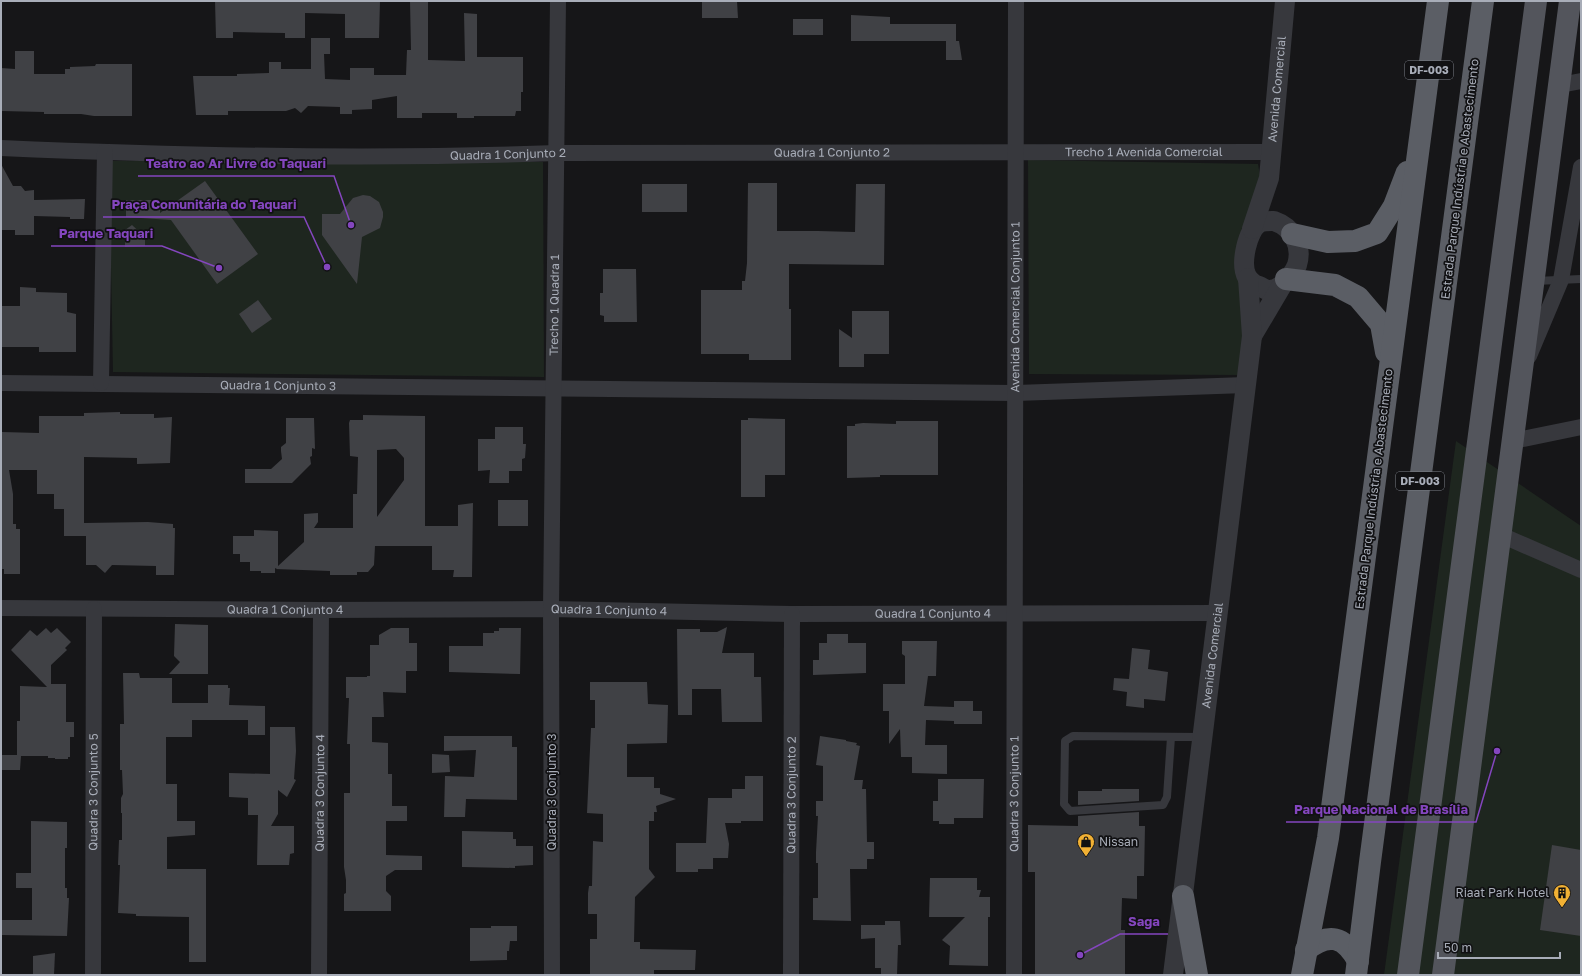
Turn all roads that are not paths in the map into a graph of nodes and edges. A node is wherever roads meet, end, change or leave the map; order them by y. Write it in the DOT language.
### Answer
graph roads {
  1 [pos="558,1"];
  2 [pos="1016,1"];
  3 [pos="1286,1"];
  4 [pos="1438,1"];
  5 [pos="1483,1"];
  6 [pos="1536,1"];
  7 [pos="1570,1"];
  8 [pos="1581,81"];
  9 [pos="1560,85"];
  10 [pos="1420,139"];
  11 [pos="1,148"];
  12 [pos="105,152"];
  13 [pos="1272,152"];
  14 [pos="557,153"];
  15 [pos="1016,153"];
  16 [pos="1581,166"];
  17 [pos="1269,178"];
  18 [pos="1252,229"];
  19 [pos="1288,229"];
  20 [pos="1248,278"];
  21 [pos="1581,278"];
  22 [pos="1561,280"];
  23 [pos="1534,281"];
  24 [pos="1284,283"];
  25 [pos="1252,336"];
  26 [pos="1389,370"];
  27 [pos="1522,373"];
  28 [pos="1,383"];
  29 [pos="101,383"];
  30 [pos="1246,385"];
  31 [pos="554,389"];
  32 [pos="1015,392"];
  33 [pos="1581,427"];
  34 [pos="1513,442"];
  35 [pos="1500,535"];
  36 [pos="1581,570"];
  37 [pos="1,608"];
  38 [pos="94,608"];
  39 [pos="551,609"];
  40 [pos="321,610"];
  41 [pos="1218,613"];
  42 [pos="792,614"];
  43 [pos="1015,614"];
  44 [pos="1171,737"];
  45 [pos="1202,737"];
  46 [pos="1183,896"];
  47 [pos="1306,950"];
  48 [pos="1357,968"];
  49 [pos="93,975"];
  50 [pos="319,975"];
  51 [pos="552,975"];
  52 [pos="791,975"];
  53 [pos="1014,975"];
  54 [pos="1173,975"];
  55 [pos="1197,975"];
  56 [pos="1302,975"];
  57 [pos="1408,975"];
  58 [pos="1443,975"];
  1 -- 14 [label="street, Trecho 1 Quadra 1"];
  2 -- 15 [label="street, Avenida Comercial Conjunto 1"];
  3 -- 13 [label="street, Avenida Comercial"];
  4 -- 10 [label="highway, Estrada Parque Indústria e Abastecimento / DF-003"];
  5 -- 48 [label="highway, Estrada Parque Indústria e Abastecimento / DF-003"];
  6 -- 57 [label="main road"];
  7 -- 9 [label="main road"];
  8 -- 9 [label="street"];
  9 -- 23 [label="main road"];
  10 -- 19 [label="highway"];
  10 -- 26 [label="highway, Estrada Parque Indústria e Abastecimento / DF-003"];
  11 -- 12 [label="street, Quadra 1 Conjunto 2"];
  12 -- 14 [label="street, Quadra 1 Conjunto 2"];
  12 -- 29 [label="street"];
  13 -- 15 [label="street, Trecho 1 Avenida Comercial"];
  13 -- 17 [label="street, Avenida Comercial"];
  14 -- 15 [label="street, Quadra 1 Conjunto 2"];
  14 -- 31 [label="street, Trecho 1 Quadra 1"];
  15 -- 32 [label="street, Avenida Comercial Conjunto 1"];
  16 -- 22 [label="street"];
  17 -- 18 [label="street, Avenida Comercial"];
  17 -- 19 [label="street, Avenida Comercial"];
  18 -- 19 [label="street"];
  18 -- 20 [label="street"];
  19 -- 24 [label="street"];
  20 -- 24 [label="street"];
  20 -- 25 [label="street, Avenida Comercial"];
  21 -- 22 [label="lane"];
  22 -- 23 [label="lane"];
  22 -- 27 [label="street"];
  23 -- 27 [label="main road"];
  24 -- 25 [label="street, Avenida Comercial"];
  24 -- 26 [label="highway"];
  25 -- 30 [label="street, Avenida Comercial"];
  26 -- 47 [label="highway, Estrada Parque Indústria e Abastecimento / DF-003"];
  27 -- 34 [label="main road"];
  28 -- 29 [label="street, Quadra 1 Conjunto 3"];
  29 -- 31 [label="street, Quadra 1 Conjunto 3"];
  30 -- 32 [label="street, Quadra 1 Conjunto 3"];
  30 -- 41 [label="street, Avenida Comercial"];
  31 -- 32 [label="street, Quadra 1 Conjunto 3"];
  31 -- 39 [label="street, Trecho 1 Quadra 1"];
  32 -- 43 [label="street, Avenida Comercial Conjunto 1"];
  33 -- 34 [label="street"];
  34 -- 35 [label="main road"];
  35 -- 36 [label="street"];
  35 -- 58 [label="main road"];
  37 -- 38 [label="street, Quadra 1 Conjunto 4"];
  38 -- 40 [label="street, Quadra 1 Conjunto 4"];
  38 -- 49 [label="street, Quadra 3 Conjunto 5"];
  39 -- 40 [label="street, Quadra 1 Conjunto 4"];
  39 -- 42 [label="street, Quadra 1 Conjunto 4"];
  39 -- 51 [label="street, Quadra 3 Conjunto 3"];
  40 -- 50 [label="street, Quadra 3 Conjunto 4"];
  41 -- 43 [label="street, Quadra 1 Conjunto 4"];
  41 -- 45 [label="street, Avenida Comercial"];
  42 -- 43 [label="street, Quadra 1 Conjunto 4"];
  42 -- 52 [label="street, Quadra 3 Conjunto 2"];
  43 -- 53 [label="street, Quadra 3 Conjunto 1"];
  44 -- 44 [label="lane"];
  44 -- 45 [label="lane"];
  45 -- 46 [label="street, Avenida Comercial"];
  46 -- 54 [label="street, Avenida Comercial"];
  46 -- 55 [label="highway"];
  47 -- 48 [label="highway"];
  47 -- 56 [label="highway, Estrada Parque Indústria e Abastecimento / DF-003"];
}
